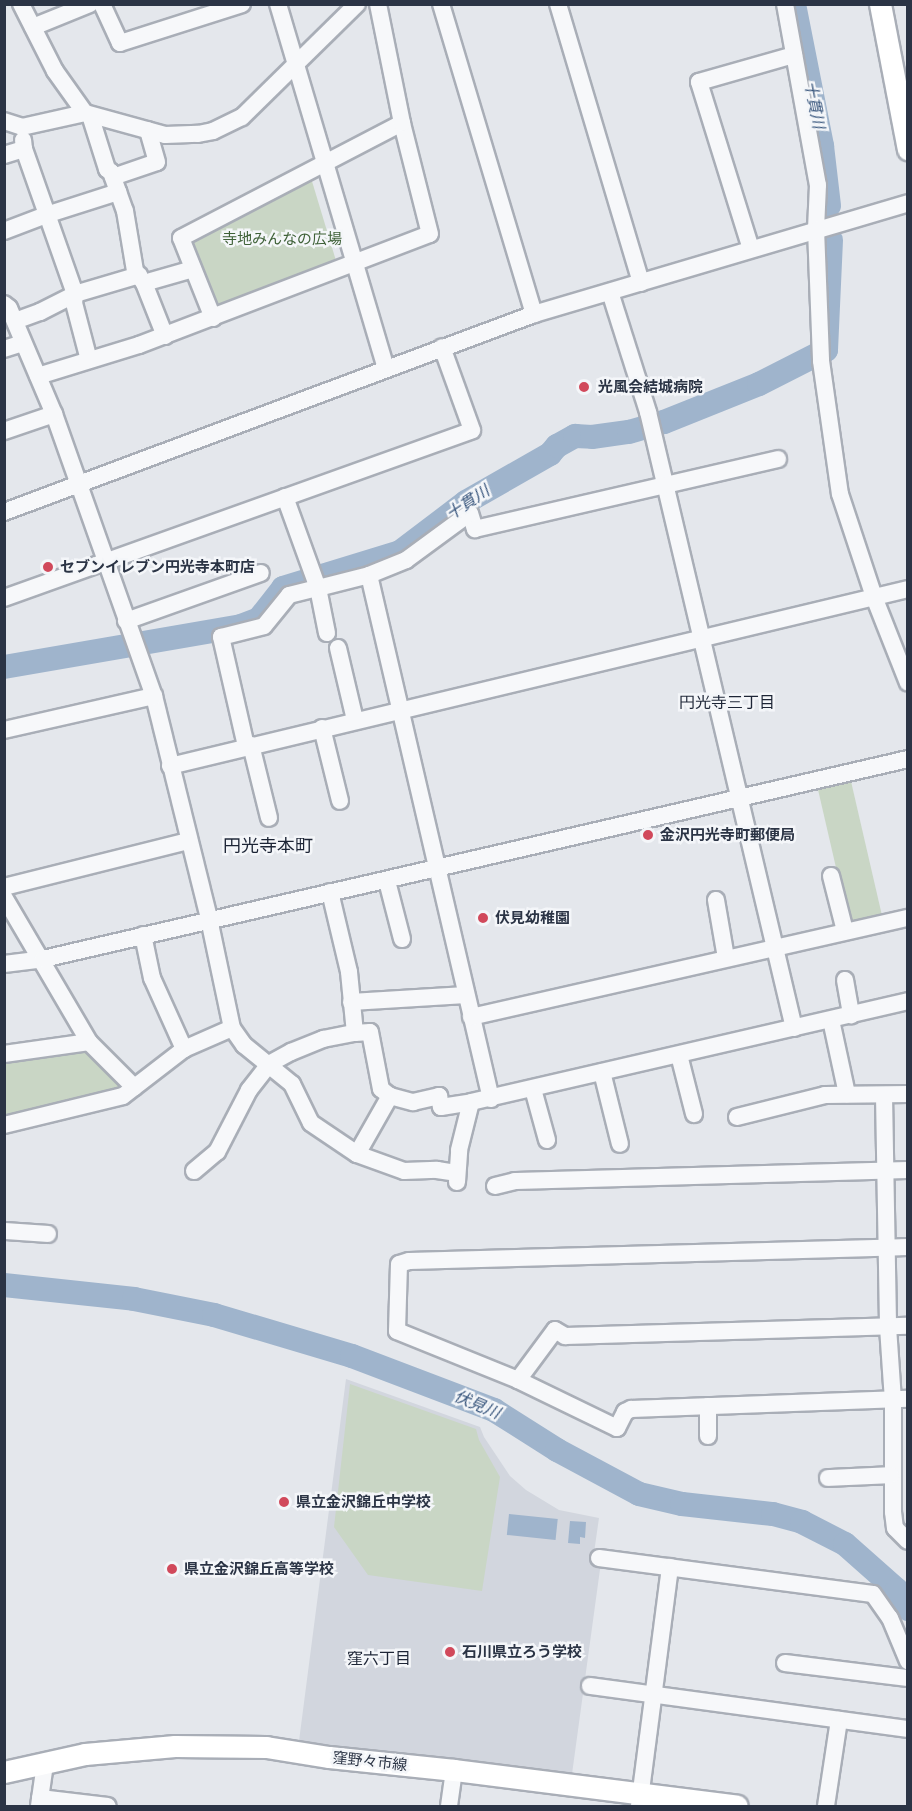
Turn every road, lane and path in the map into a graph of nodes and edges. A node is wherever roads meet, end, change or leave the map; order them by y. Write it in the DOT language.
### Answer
graph roads {
  1 [pos="21,4"];
  2 [pos="90,4"];
  3 [pos="102,4"];
  4 [pos="242,4"];
  5 [pos="278,4"];
  6 [pos="357,4"];
  7 [pos="378,4"];
  8 [pos="441,4"];
  9 [pos="558,4"];
  10 [pos="785,4"];
  11 [pos="880,4"];
  12 [pos="193,12"];
  13 [pos="33,27"];
  14 [pos="794,55"];
  15 [pos="295,64"];
  16 [pos="87,114"];
  17 [pos="4,121"];
  18 [pos="402,123"];
  19 [pos="22,127"];
  20 [pos="148,130"];
  21 [pos="24,149"];
  22 [pos="908,149"];
  23 [pos="4,155"];
  24 [pos="324,164"];
  25 [pos="115,184"];
  26 [pos="908,203"];
  27 [pos="46,215"];
  28 [pos="816,229"];
  29 [pos="4,231"];
  30 [pos="751,249"];
  31 [pos="354,265"];
  32 [pos="193,269"];
  33 [pos="141,279"];
  34 [pos="641,283"];
  35 [pos="610,292"];
  36 [pos="75,294"];
  37 [pos="4,304"];
  38 [pos="534,314"];
  39 [pos="213,318"];
  40 [pos="15,321"];
  41 [pos="165,336"];
  42 [pos="23,343"];
  43 [pos="442,347"];
  44 [pos="4,349"];
  45 [pos="89,360"];
  46 [pos="386,368"];
  47 [pos="38,376"];
  48 [pos="54,414"];
  49 [pos="4,431"];
  50 [pos="778,459"];
  51 [pos="79,484"];
  52 [pos="663,484"];
  53 [pos="285,497"];
  54 [pos="4,512"];
  55 [pos="107,561"];
  56 [pos="261,573"];
  57 [pos="369,575"];
  58 [pos="316,581"];
  59 [pos="908,589"];
  60 [pos="874,597"];
  61 [pos="4,598"];
  62 [pos="126,621"];
  63 [pos="327,633"];
  64 [pos="701,639"];
  65 [pos="338,648"];
  66 [pos="908,683"];
  67 [pos="154,696"];
  68 [pos="400,710"];
  69 [pos="355,720"];
  70 [pos="322,728"];
  71 [pos="4,730"];
  72 [pos="248,745"];
  73 [pos="908,759"];
  74 [pos="170,766"];
  75 [pos="740,798"];
  76 [pos="340,801"];
  77 [pos="269,818"];
  78 [pos="189,841"];
  79 [pos="436,868"];
  80 [pos="831,876"];
  81 [pos="387,880"];
  82 [pos="4,887"];
  83 [pos="330,892"];
  84 [pos="4,897"];
  85 [pos="716,900"];
  86 [pos="908,918"];
  87 [pos="209,919"];
  88 [pos="845,931"];
  89 [pos="143,935"];
  90 [pos="402,939"];
  91 [pos="775,948"];
  92 [pos="726,958"];
  93 [pos="43,959"];
  94 [pos="4,964"];
  95 [pos="845,980"];
  96 [pos="466,995"];
  97 [pos="908,1001"];
  98 [pos="351,1002"];
  99 [pos="850,1015"];
  100 [pos="471,1017"];
  101 [pos="831,1020"];
  102 [pos="232,1028"];
  103 [pos="794,1028"];
  104 [pos="355,1033"];
  105 [pos="89,1042"];
  106 [pos="184,1049"];
  107 [pos="4,1054"];
  108 [pos="679,1055"];
  109 [pos="269,1064"];
  110 [pos="603,1072"];
  111 [pos="134,1087"];
  112 [pos="533,1089"];
  113 [pos="848,1094"];
  114 [pos="908,1094"];
  115 [pos="884,1095"];
  116 [pos="390,1096"];
  117 [pos="490,1099"];
  118 [pos="471,1102"];
  119 [pos="694,1114"];
  120 [pos="737,1117"];
  121 [pos="4,1125"];
  122 [pos="547,1140"];
  123 [pos="620,1144"];
  124 [pos="357,1154"];
  125 [pos="908,1170"];
  126 [pos="194,1171"];
  127 [pos="884,1171"];
  128 [pos="495,1186"];
  129 [pos="4,1231"];
  130 [pos="48,1233"];
  131 [pos="908,1247"];
  132 [pos="887,1248"];
  133 [pos="908,1326"];
  134 [pos="888,1327"];
  135 [pos="518,1380"];
  136 [pos="900,1400"];
  137 [pos="708,1406"];
  138 [pos="708,1436"];
  139 [pos="891,1475"];
  140 [pos="828,1479"];
  141 [pos="908,1541"];
  142 [pos="599,1558"];
  143 [pos="670,1567"];
  144 [pos="908,1661"];
  145 [pos="785,1663"];
  146 [pos="908,1678"];
  147 [pos="590,1686"];
  148 [pos="654,1696"];
  149 [pos="839,1720"];
  150 [pos="908,1729"];
  151 [pos="45,1764"];
  152 [pos="454,1770"];
  153 [pos="4,1772"];
  154 [pos="640,1800"];
  155 [pos="40,1802"];
  156 [pos="108,1806"];
  157 [pos="449,1806"];
  158 [pos="737,1806"];
  159 [pos="826,1806"];
  1 -- 13 [label="street"];
  2 -- 13 [label="street"];
  3 -- 12 [label="street"];
  4 -- 12 [label="street"];
  5 -- 15 [label="street"];
  6 -- 15 [label="street"];
  7 -- 18 [label="street"];
  8 -- 38 [label="street"];
  9 -- 34 [label="street"];
  10 -- 14 [label="street"];
  11 -- 22 [label="main road"];
  13 -- 16 [label="street"];
  14 -- 28 [label="street"];
  14 -- 30 [label="street"];
  15 -- 20 [label="street"];
  15 -- 24 [label="street"];
  16 -- 19 [label="street"];
  16 -- 20 [label="street"];
  16 -- 25 [label="street"];
  17 -- 19 [label="street"];
  18 -- 24 [label="street"];
  18 -- 31 [label="street"];
  19 -- 21 [label="street"];
  20 -- 25 [label="street"];
  21 -- 23 [label="street"];
  21 -- 27 [label="street"];
  24 -- 31 [label="street"];
  24 -- 32 [label="street"];
  25 -- 27 [label="street"];
  25 -- 33 [label="street"];
  26 -- 28 [label="street"];
  27 -- 29 [label="street"];
  27 -- 36 [label="street"];
  28 -- 30 [label="street"];
  28 -- 60 [label="street"];
  30 -- 34 [label="street"];
  31 -- 39 [label="street"];
  31 -- 46 [label="street"];
  32 -- 33 [label="street"];
  32 -- 39 [label="street"];
  33 -- 36 [label="street"];
  33 -- 41 [label="street"];
  34 -- 35 [label="street"];
  35 -- 38 [label="street"];
  35 -- 52 [label="street"];
  36 -- 40 [label="street"];
  36 -- 45 [label="street"];
  37 -- 40 [label="street"];
  38 -- 43 [label="street"];
  39 -- 41 [label="street"];
  40 -- 42 [label="street"];
  41 -- 45 [label="street"];
  42 -- 44 [label="street"];
  42 -- 47 [label="street"];
  43 -- 46 [label="street"];
  43 -- 53 [label="street"];
  45 -- 47 [label="street"];
  46 -- 51 [label="street"];
  47 -- 48 [label="street"];
  48 -- 49 [label="street"];
  48 -- 51 [label="street"];
  50 -- 52 [label="street"];
  51 -- 54 [label="street"];
  51 -- 55 [label="street"];
  52 -- 57 [label="street"];
  52 -- 64 [label="street"];
  53 -- 55 [label="street"];
  53 -- 58 [label="street"];
  55 -- 61 [label="street"];
  55 -- 62 [label="street"];
  56 -- 62 [label="street"];
  57 -- 58 [label="street"];
  57 -- 68 [label="street"];
  58 -- 63 [label="street"];
  58 -- 72 [label="street"];
  59 -- 60 [label="street"];
  60 -- 64 [label="street"];
  60 -- 66 [label="street"];
  62 -- 67 [label="street"];
  64 -- 68 [label="street"];
  64 -- 75 [label="street"];
  65 -- 69 [label="street"];
  67 -- 71 [label="street"];
  67 -- 74 [label="street"];
  68 -- 69 [label="street"];
  68 -- 79 [label="street"];
  69 -- 70 [label="street"];
  70 -- 72 [label="street"];
  70 -- 76 [label="street"];
  72 -- 74 [label="street"];
  72 -- 77 [label="street"];
  73 -- 75 [label="street"];
  74 -- 78 [label="street"];
  75 -- 79 [label="street"];
  75 -- 91 [label="street"];
  78 -- 82 [label="street"];
  78 -- 87 [label="street"];
  79 -- 81 [label="street"];
  79 -- 96 [label="street"];
  80 -- 88 [label="street"];
  81 -- 83 [label="street"];
  81 -- 90 [label="street"];
  83 -- 87 [label="street"];
  83 -- 98 [label="street"];
  84 -- 93 [label="street"];
  85 -- 92 [label="street"];
  86 -- 88 [label="street"];
  87 -- 89 [label="street"];
  87 -- 102 [label="street"];
  88 -- 91 [label="street"];
  89 -- 93 [label="street"];
  89 -- 106 [label="street"];
  91 -- 92 [label="street"];
  91 -- 103 [label="street"];
  92 -- 100 [label="street"];
  93 -- 94 [label="street"];
  93 -- 105 [label="street"];
  95 -- 99 [label="street"];
  96 -- 98 [label="street"];
  96 -- 100 [label="street"];
  97 -- 99 [label="street"];
  98 -- 104 [label="street"];
  99 -- 101 [label="street"];
  100 -- 117 [label="street"];
  101 -- 103 [label="street"];
  101 -- 113 [label="street"];
  102 -- 106 [label="street"];
  102 -- 109 [label="street"];
  103 -- 108 [label="street"];
  104 -- 109 [label="street"];
  104 -- 116 [label="street"];
  105 -- 107 [label="street"];
  105 -- 111 [label="street"];
  106 -- 111 [label="street"];
  108 -- 110 [label="street"];
  108 -- 119 [label="street"];
  109 -- 124 [label="street"];
  109 -- 126 [label="street"];
  110 -- 112 [label="street"];
  110 -- 123 [label="street"];
  111 -- 121 [label="street"];
  112 -- 117 [label="street"];
  112 -- 122 [label="street"];
  113 -- 115 [label="street"];
  113 -- 120 [label="street"];
  114 -- 115 [label="street"];
  115 -- 127 [label="street"];
  116 -- 118 [label="street"];
  116 -- 124 [label="street"];
  117 -- 118 [label="street"];
  118 -- 124 [label="street"];
  125 -- 127 [label="street"];
  127 -- 128 [label="street"];
  127 -- 132 [label="street"];
  129 -- 130 [label="street"];
  131 -- 132 [label="street"];
  132 -- 134 [label="street"];
  132 -- 135 [label="street"];
  133 -- 134 [label="street"];
  134 -- 135 [label="street"];
  134 -- 136 [label="street"];
  135 -- 137 [label="street"];
  136 -- 137 [label="street"];
  136 -- 139 [label="street"];
  137 -- 138 [label="street"];
  139 -- 140 [label="street"];
  139 -- 141 [label="street"];
  142 -- 143 [label="street"];
  143 -- 144 [label="street"];
  143 -- 148 [label="street"];
  145 -- 146 [label="street"];
  147 -- 148 [label="street"];
  148 -- 149 [label="street"];
  148 -- 154 [label="street"];
  149 -- 150 [label="street"];
  149 -- 159 [label="street"];
  151 -- 152 [label="main road, 窪野々市線"];
  151 -- 153 [label="main road, 窪野々市線"];
  151 -- 155 [label="street"];
  152 -- 154 [label="main road, 窪野々市線"];
  152 -- 157 [label="street"];
  154 -- 158 [label="main road, 窪野々市線"];
  155 -- 156 [label="street"];
}
